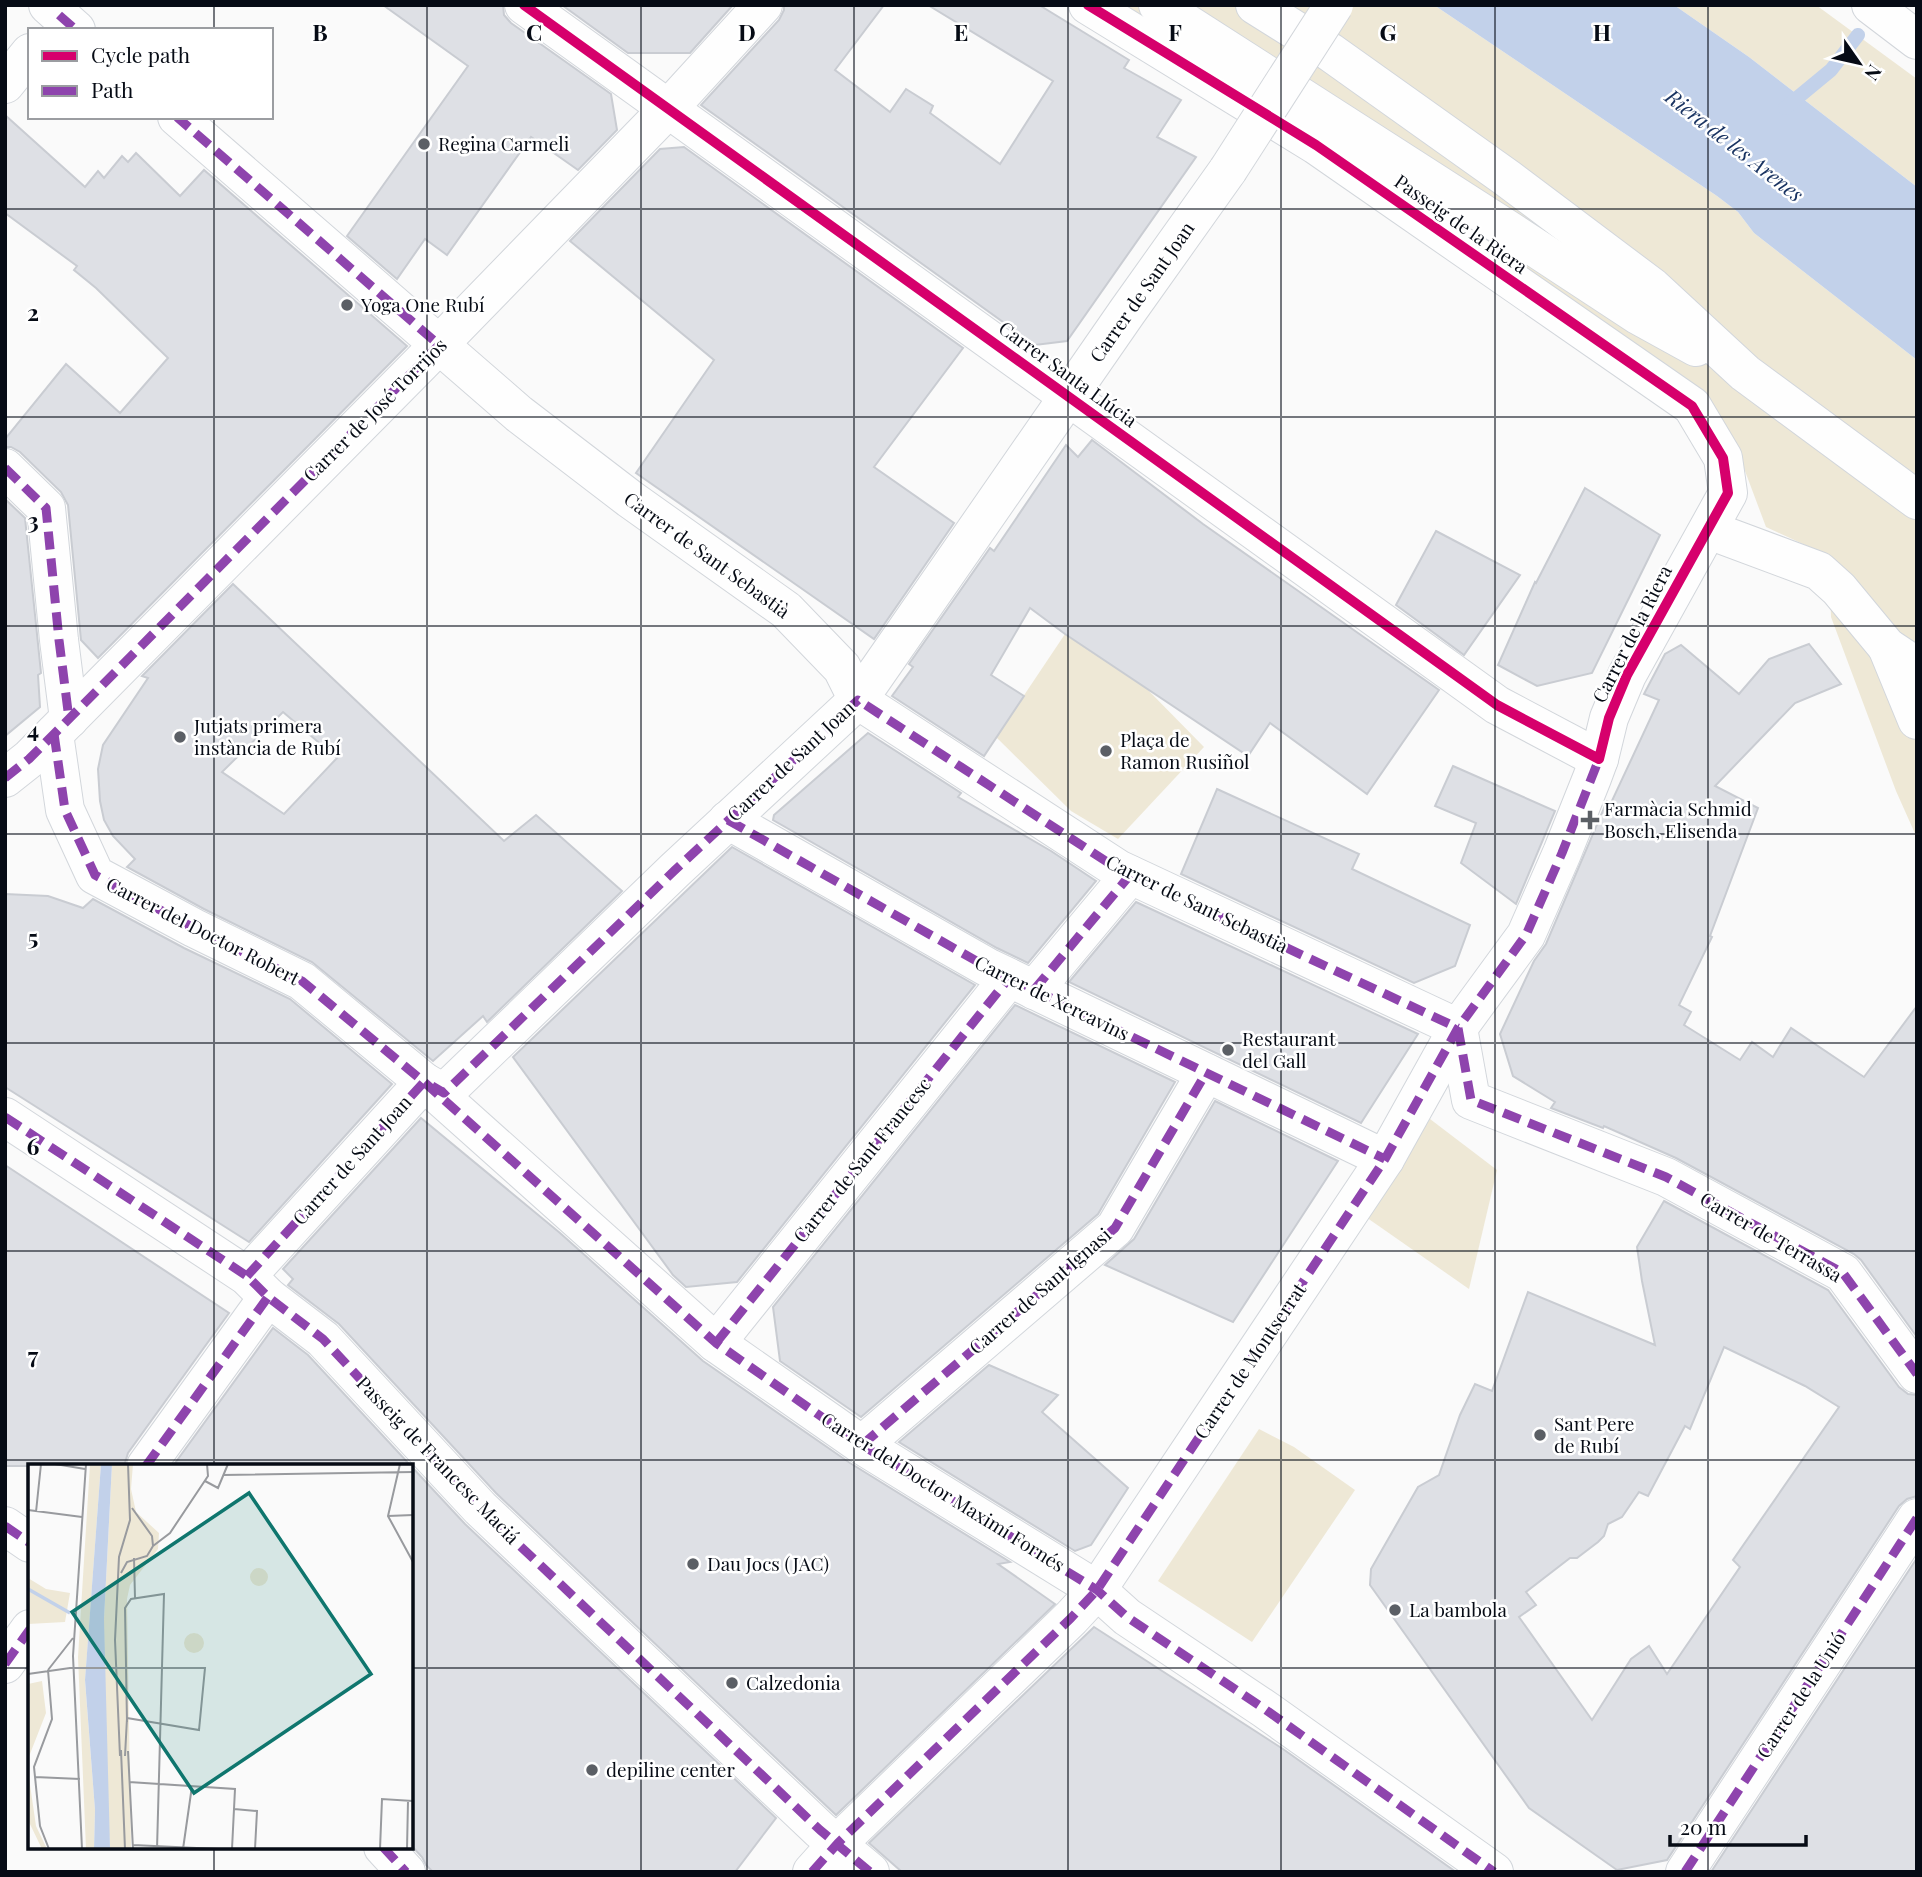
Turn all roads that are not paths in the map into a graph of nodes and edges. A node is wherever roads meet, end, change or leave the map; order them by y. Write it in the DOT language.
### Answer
graph roads {
  1 [pos="524,5"];
  2 [pos="763,5"];
  3 [pos="1088,5"];
  4 [pos="1157,5"];
  5 [pos="1255,5"];
  6 [pos="1334,5"];
  7 [pos="1871,5"];
  8 [pos="1917,40"];
  9 [pos="28,55"];
  10 [pos="5,84"];
  11 [pos="668,109"];
  12 [pos="179,119"];
  13 [pos="439,345"];
  14 [pos="1745,373"];
  15 [pos="1069,395"];
  16 [pos="5,468"];
  17 [pos="1917,500"];
  18 [pos="1709,530"];
  19 [pos="1902,657"];
  20 [pos="858,700"];
  21 [pos="1917,720"];
  22 [pos="62,726"];
  23 [pos="1599,759"];
  24 [pos="5,778"];
  25 [pos="728,820"];
  26 [pos="1130,875"];
  27 [pos="1022,984"];
  28 [pos="1458,1028"];
  29 [pos="1206,1073"];
  30 [pos="424,1082"];
  31 [pos="5,1117"];
  32 [pos="1385,1159"];
  33 [pos="257,1286"];
  34 [pos="716,1343"];
  35 [pos="1917,1374"];
  36 [pos="862,1445"];
  37 [pos="147,1464"];
  38 [pos="1917,1518"];
  39 [pos="5,1526"];
  40 [pos="28,1542"];
  41 [pos="1097,1590"];
  42 [pos="28,1632"];
  43 [pos="5,1664"];
  44 [pos="838,1843"];
  45 [pos="385,1849"];
  46 [pos="1491,1870"];
  47 [pos="406,1872"];
  48 [pos="812,1872"];
  49 [pos="870,1872"];
  50 [pos="1685,1872"];
  1 -- 11 [label="street, Carrer Santa Llúcia"];
  2 -- 11 [label="street, Carrer de José Torrijos"];
  3 -- 18 [label="street, Passeig de la Riera"];
  4 -- 14 [label="street"];
  5 -- 14 [label="street"];
  6 -- 15 [label="street, Carrer de Sant Joan, bridge"];
  7 -- 8 [label="street"];
  9 -- 10 [label="street"];
  11 -- 13 [label="street, Carrer de José Torrijos"];
  11 -- 15 [label="street, Carrer Santa Llúcia"];
  12 -- 13 [label="street, Carrer de Sant Sebastià"];
  13 -- 20 [label="street, Carrer de Sant Sebastià"];
  13 -- 22 [label="street, Carrer de José Torrijos"];
  14 -- 17 [label="street"];
  15 -- 20 [label="street, Carrer de Sant Joan"];
  15 -- 23 [label="street, Carrer Santa Llúcia"];
  16 -- 22 [label="street, Carrer del Doctor Robert"];
  18 -- 19 [label="street"];
  18 -- 23 [label="street, Carrer de la Riera"];
  19 -- 21 [label="street"];
  20 -- 25 [label="street, Carrer de Sant Joan"];
  20 -- 26 [label="street, Carrer de Sant Sebastià"];
  22 -- 24 [label="street, Carrer de José Torrijos"];
  22 -- 30 [label="street, Carrer del Doctor Robert"];
  23 -- 28 [label="street, Carrer de la Riera"];
  25 -- 27 [label="street, Carrer de Xercavins"];
  25 -- 30 [label="street, Carrer de Sant Joan"];
  26 -- 27 [label="street, Carrer de Sant Francesc"];
  26 -- 28 [label="street, Carrer de Sant Sebastià"];
  27 -- 29 [label="street, Carrer de Xercavins"];
  27 -- 34 [label="street, Carrer de Sant Francesc"];
  28 -- 32 [label="street, Carrer de Montserrat"];
  28 -- 35 [label="street, Carrer de Terrassa"];
  29 -- 32 [label="street, Carrer de Xercavins"];
  29 -- 36 [label="street, Carrer de Sant Ignasi"];
  30 -- 33 [label="street, Carrer de Sant Joan"];
  30 -- 34 [label="street, Carrer del Doctor Maximí Fornés"];
  31 -- 33 [label="street, Passeig de Francesc Maciá"];
  32 -- 41 [label="street, Carrer de Montserrat"];
  33 -- 37 [label="street, Carrer de Sant Joan"];
  33 -- 44 [label="street, Passeig de Francesc Maciá"];
  34 -- 36 [label="street, Carrer del Doctor Maximí Fornés"];
  36 -- 41 [label="street, Carrer del Doctor Maximí Fornés"];
  38 -- 50 [label="street, Carrer de la Unió"];
  39 -- 40 [label="street"];
  41 -- 44 [label="street, Carrer de Montserrat"];
  41 -- 46 [label="street, Carrer del Doctor Maximí Fornés"];
  42 -- 43 [label="street"];
  44 -- 48 [label="street, Carrer de Montserrat"];
  44 -- 49 [label="street, Passeig de Francesc Maciá"];
  45 -- 47 [label="street"];
}
